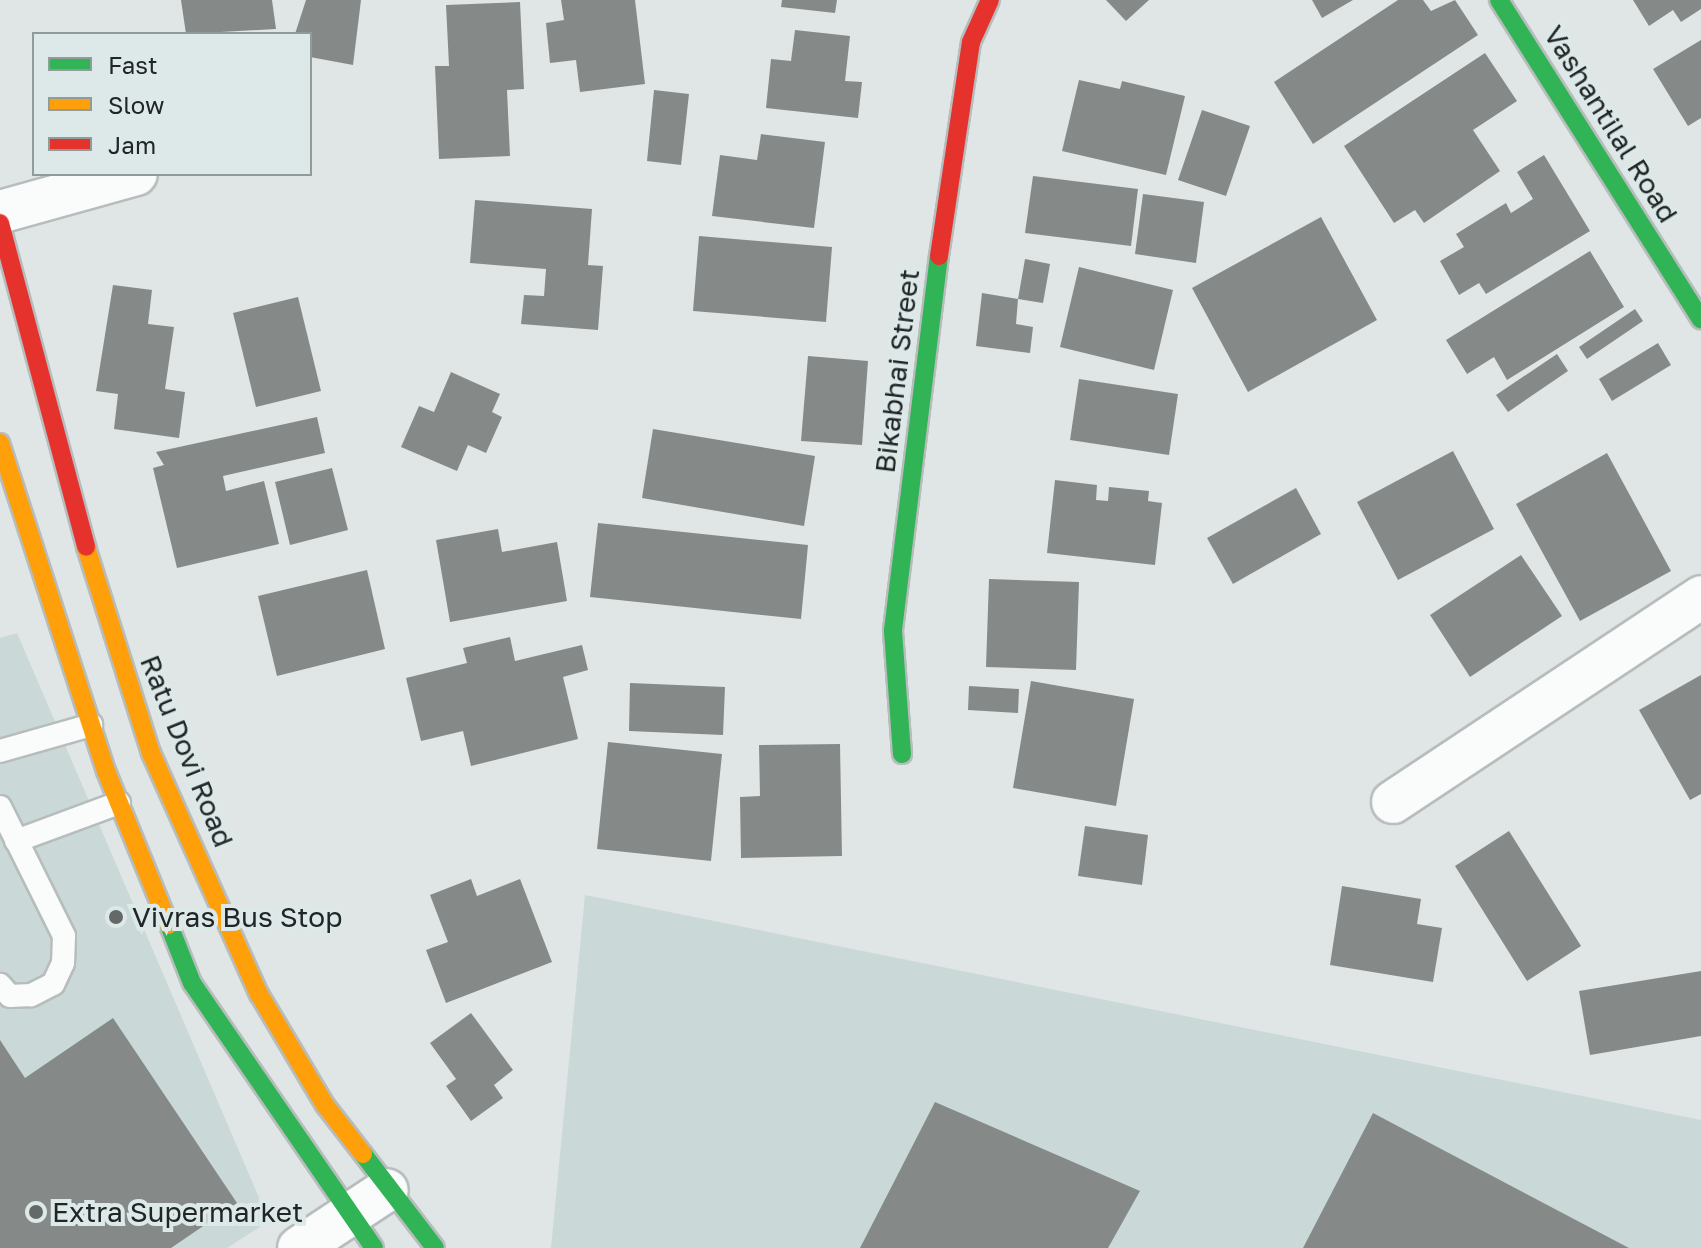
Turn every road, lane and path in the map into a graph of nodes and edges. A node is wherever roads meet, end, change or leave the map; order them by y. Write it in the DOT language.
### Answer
graph roads {
  1 [pos="990,0"];
  2 [pos="1499,0"];
  3 [pos="129,176"];
  4 [pos="0,212"];
  5 [pos="0,223"];
  6 [pos="1701,319"];
  7 [pos="0,443"];
  8 [pos="1701,597"];
  9 [pos="91,725"];
  10 [pos="0,751"];
  11 [pos="151,753"];
  12 [pos="902,754"];
  13 [pos="106,771"];
  14 [pos="1393,802"];
  15 [pos="119,803"];
  16 [pos="0,807"];
  17 [pos="16,841"];
  18 [pos="0,985"];
  19 [pos="387,1190"];
  20 [pos="350,1215"];
  21 [pos="299,1248"];
  22 [pos="374,1248"];
  23 [pos="435,1248"];
  1 -- 12 [label="main road, Bikabhai Street"];
  2 -- 6 [label="main road, Vashantilal Road"];
  3 -- 4 [label="street"];
  5 -- 11 [label="main road, Ratu Dovi Road"];
  7 -- 9 [label="main road"];
  8 -- 14 [label="street"];
  9 -- 10 [label="lane"];
  9 -- 13 [label="main road"];
  11 -- 13 [label="main road"];
  11 -- 19 [label="main road, Ratu Dovi Road"];
  13 -- 15 [label="main road"];
  15 -- 17 [label="lane"];
  15 -- 20 [label="main road"];
  16 -- 17 [label="lane"];
  17 -- 18 [label="lane"];
  19 -- 20 [label="street"];
  19 -- 23 [label="main road, Ratu Dovi Road"];
  20 -- 21 [label="street"];
  20 -- 22 [label="main road"];
}
